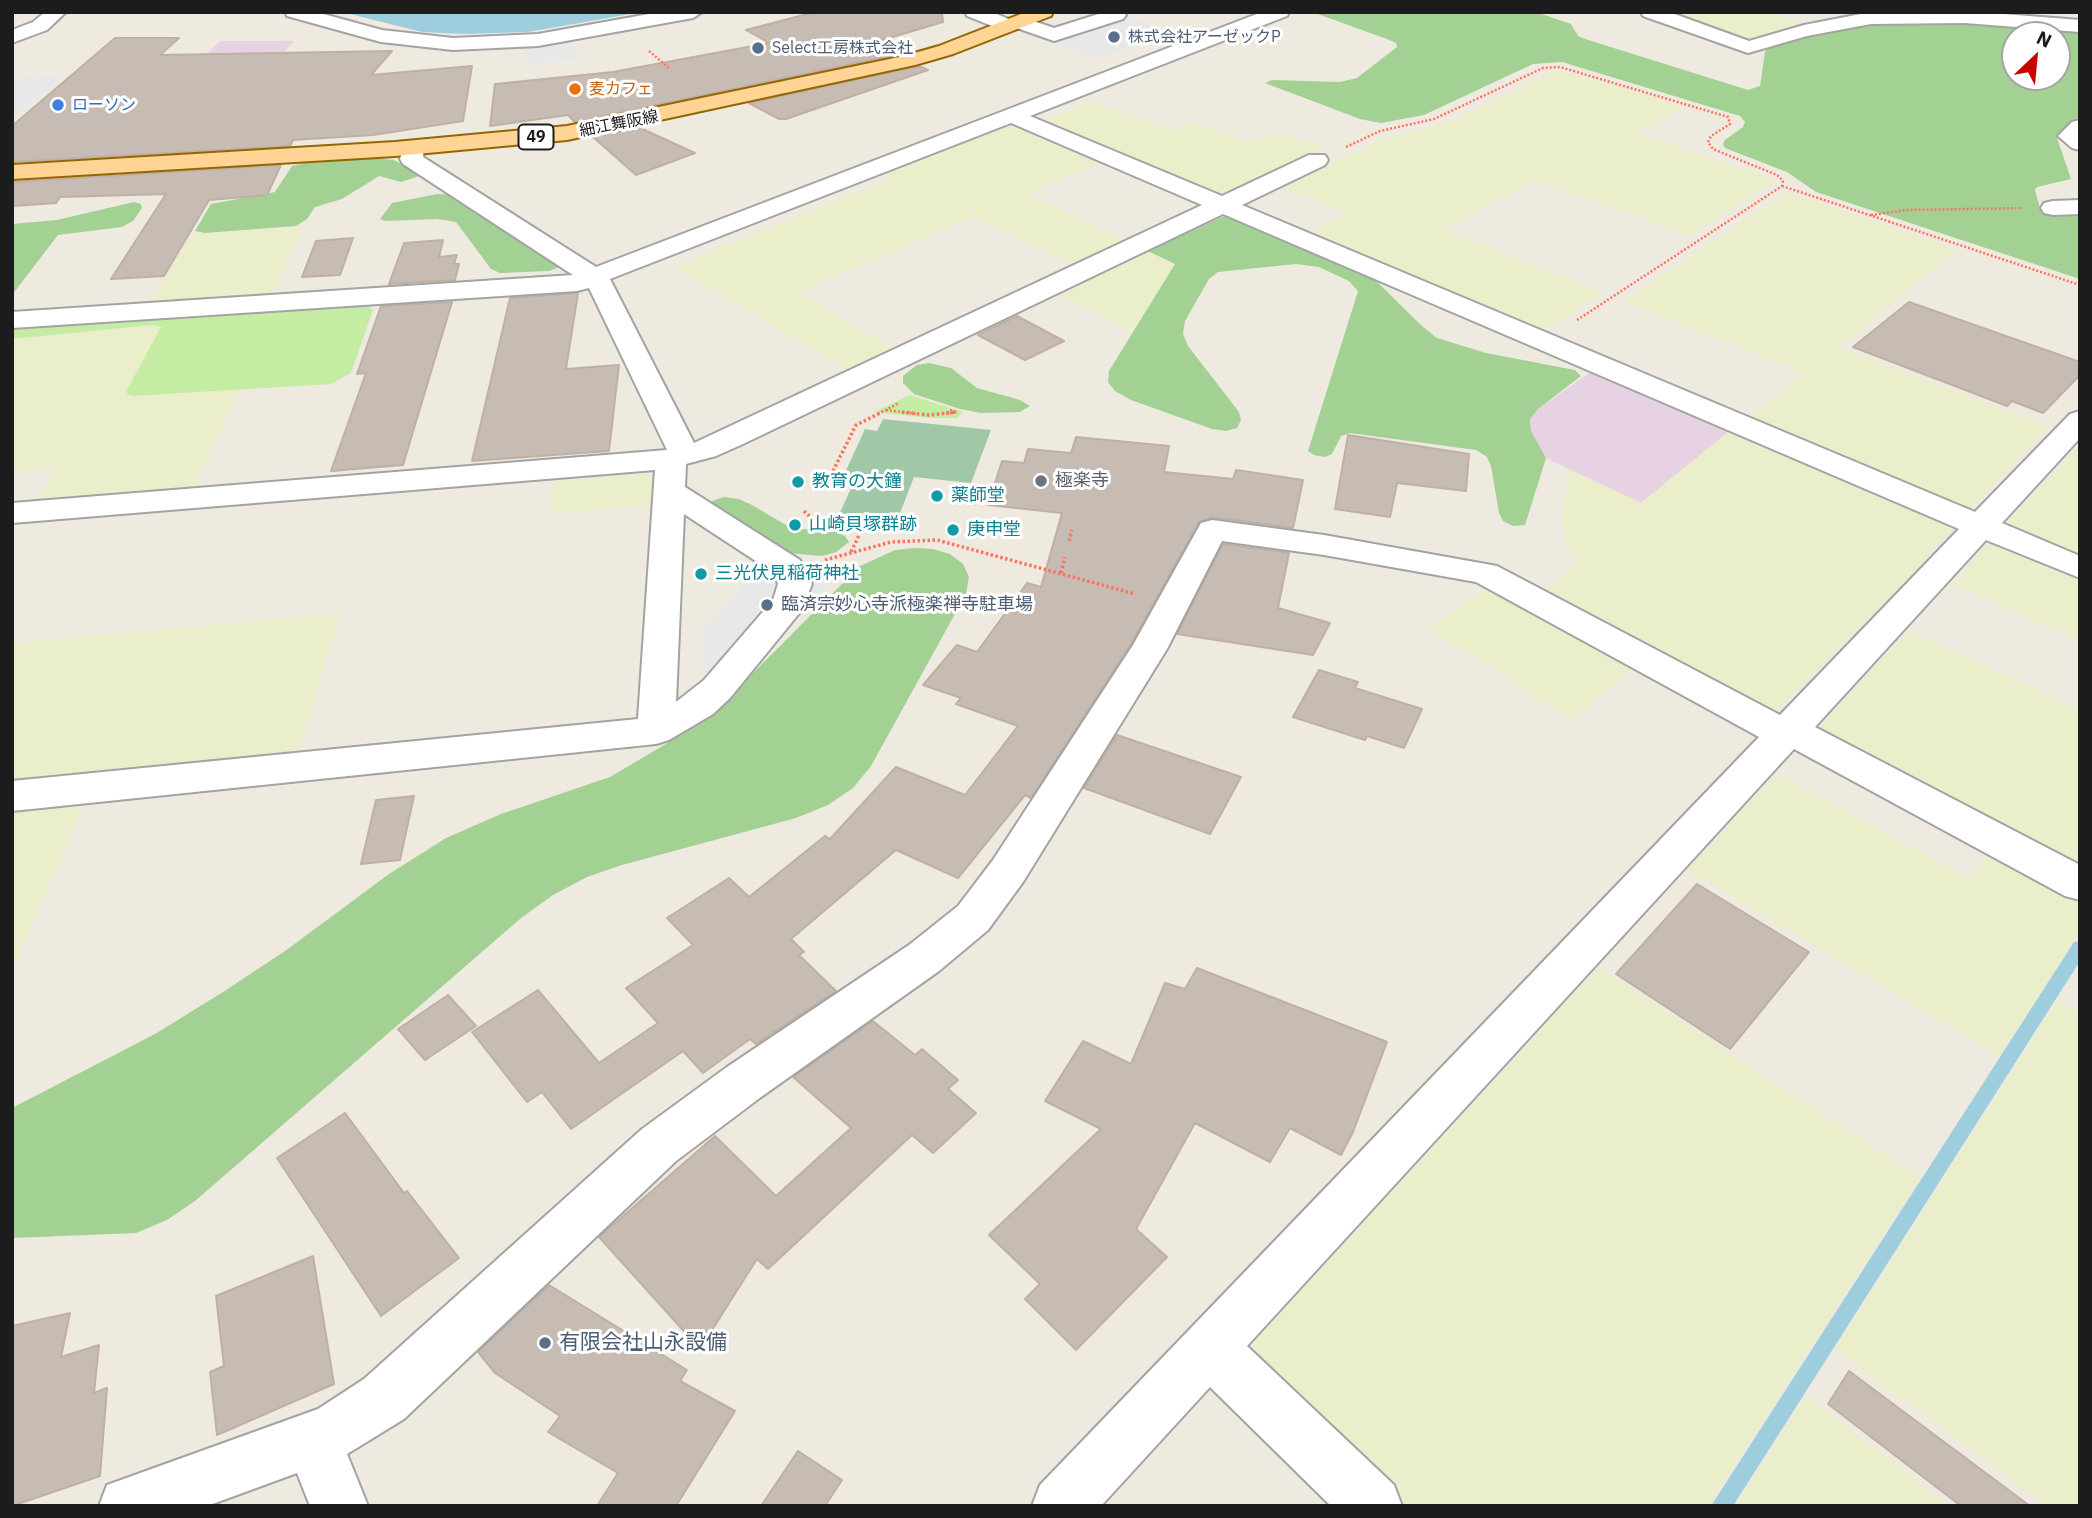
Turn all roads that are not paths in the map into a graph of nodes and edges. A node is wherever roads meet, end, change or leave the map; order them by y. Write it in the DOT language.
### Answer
graph roads {
  1 [pos="57,12"];
  2 [pos="294,12"];
  3 [pos="693,12"];
  4 [pos="974,12"];
  5 [pos="1044,12"];
  6 [pos="1280,12"];
  7 [pos="1650,12"];
  8 [pos="1116,15"];
  9 [pos="1014,24"];
  10 [pos="2080,26"];
  11 [pos="12,37"];
  12 [pos="1012,116"];
  13 [pos="2080,127"];
  14 [pos="2080,143"];
  15 [pos="413,148"];
  16 [pos="1317,160"];
  17 [pos="12,172"];
  18 [pos="1222,205"];
  19 [pos="2080,207"];
  20 [pos="2053,208"];
  21 [pos="594,278"];
  22 [pos="12,320"];
  23 [pos="2080,420"];
  24 [pos="675,468"];
  25 [pos="12,513"];
  26 [pos="1980,526"];
  27 [pos="2080,568"];
  28 [pos="656,731"];
  29 [pos="1786,732"];
  30 [pos="12,796"];
  31 [pos="2080,884"];
  32 [pos="1209,1348"];
  33 [pos="313,1439"];
  34 [pos="128,1506"];
  35 [pos="339,1506"];
  36 [pos="1061,1506"];
  37 [pos="1373,1506"];
  1 -- 11 [label="street"];
  2 -- 3 [label="street"];
  4 -- 9 [label="street"];
  5 -- 9 [label="main road, 細江舞阪線 / 49"];
  6 -- 12 [label="street"];
  7 -- 10 [label="street"];
  8 -- 9 [label="street"];
  9 -- 15 [label="main road, 細江舞阪線 / 49"];
  12 -- 18 [label="street"];
  12 -- 21 [label="street"];
  13 -- 14 [label="street"];
  15 -- 17 [label="main road, 細江舞阪線 / 49"];
  15 -- 21 [label="street"];
  16 -- 18 [label="street"];
  18 -- 24 [label="street"];
  18 -- 26 [label="street"];
  19 -- 20 [label="street"];
  21 -- 22 [label="street"];
  21 -- 24 [label="street"];
  23 -- 26 [label="street"];
  24 -- 25 [label="street"];
  24 -- 28 [label="street"];
  24 -- 28 [label="street"];
  26 -- 27 [label="street"];
  26 -- 29 [label="street"];
  28 -- 30 [label="street"];
  29 -- 31 [label="street"];
  29 -- 32 [label="street"];
  29 -- 33 [label="street"];
  32 -- 36 [label="street"];
  32 -- 37 [label="street"];
  33 -- 34 [label="street"];
  33 -- 35 [label="street"];
}
